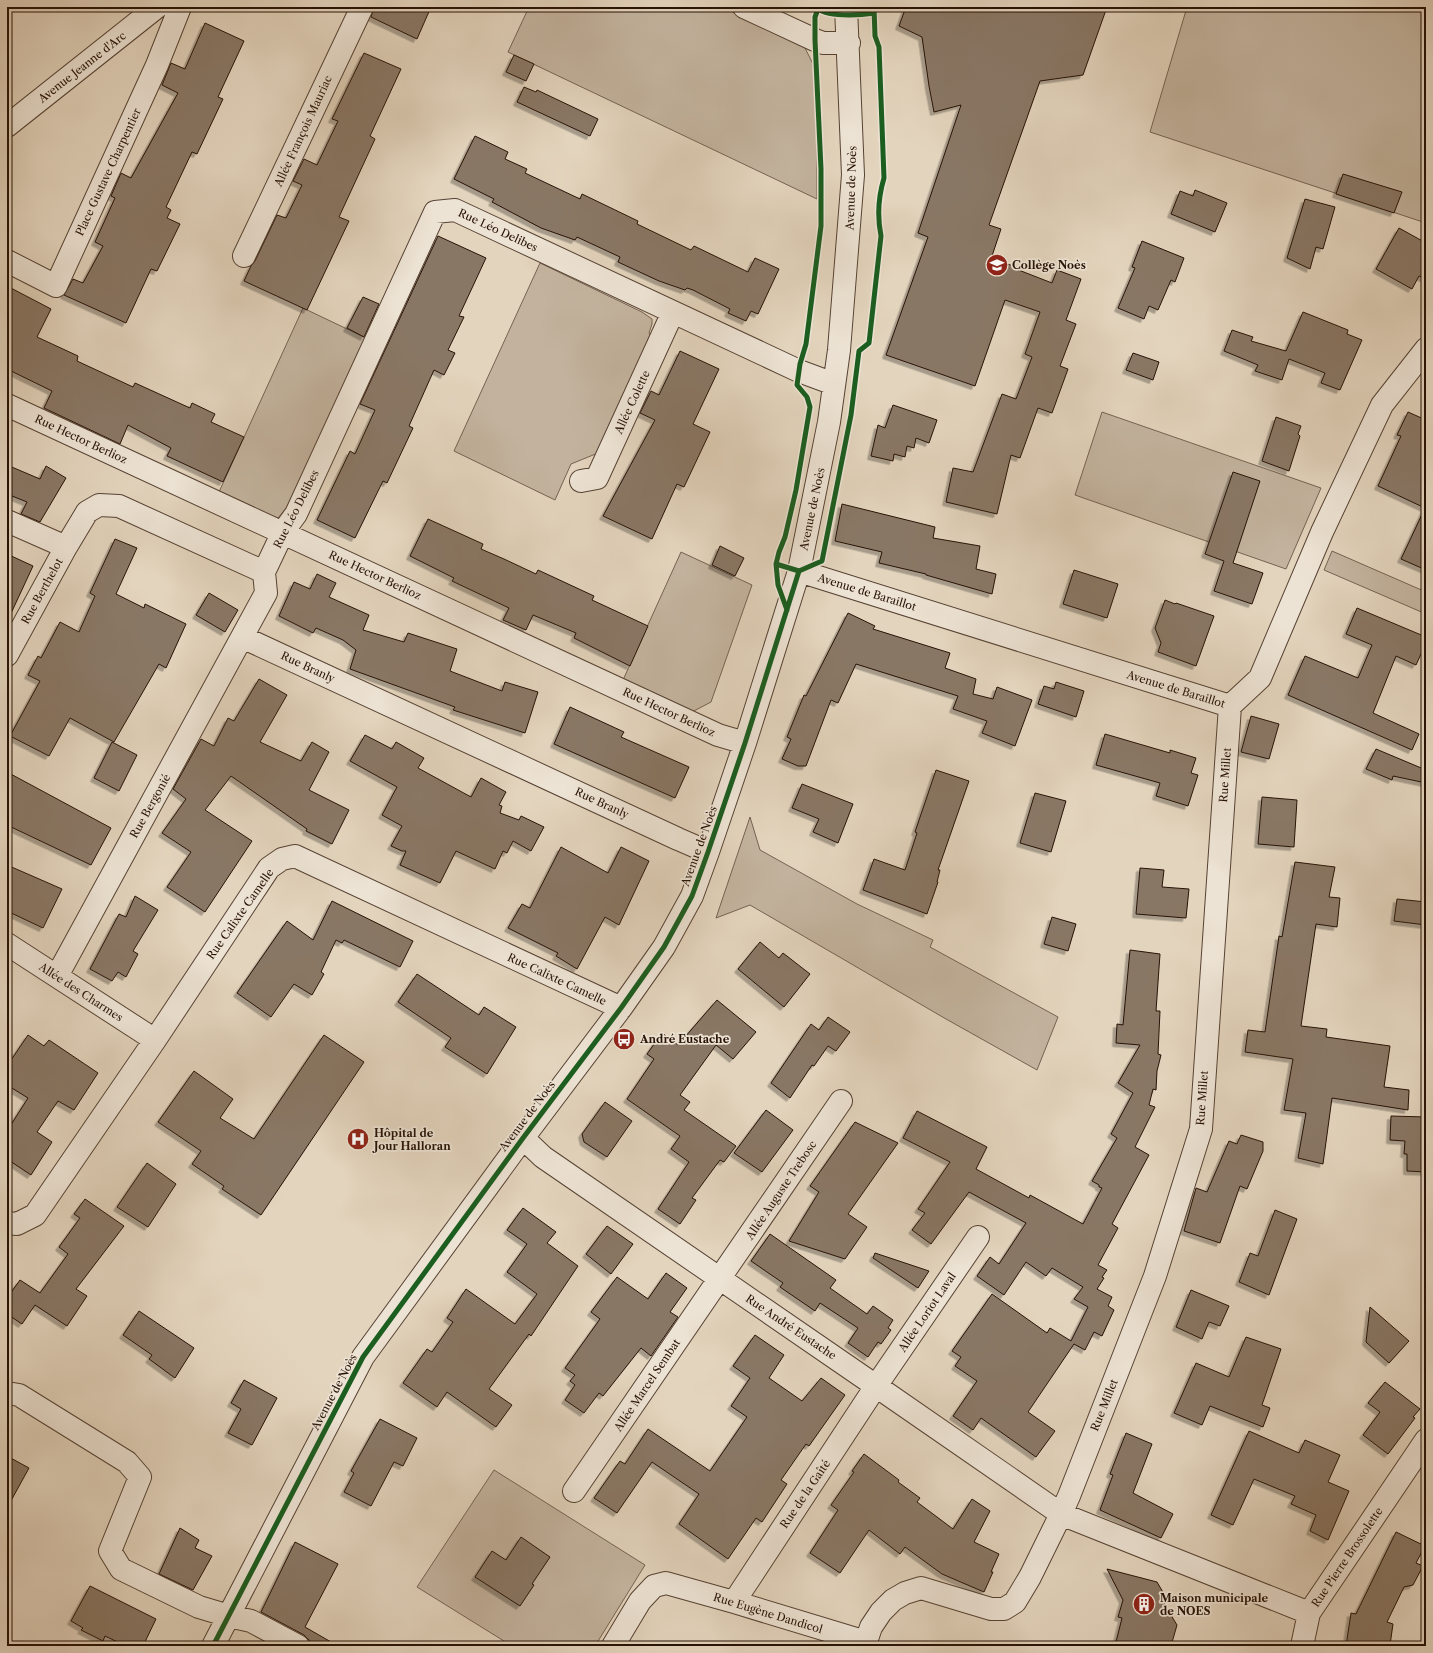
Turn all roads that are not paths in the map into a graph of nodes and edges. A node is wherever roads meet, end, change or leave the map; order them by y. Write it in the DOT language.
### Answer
graph roads {
  1 [pos="156,7"];
  2 [pos="180,7"];
  3 [pos="362,7"];
  4 [pos="744,7"];
  5 [pos="846,7"];
  6 [pos="848,43"];
  7 [pos="7,126"];
  8 [pos="244,256"];
  9 [pos="7,261"];
  10 [pos="673,312"];
  11 [pos="1426,349"];
  12 [pos="834,384"];
  13 [pos="7,405"];
  14 [pos="581,481"];
  15 [pos="7,521"];
  16 [pos="283,532"];
  17 [pos="66,547"];
  18 [pos="799,571"];
  19 [pos="264,572"];
  20 [pos="242,636"];
  21 [pos="7,655"];
  22 [pos="1230,706"];
  23 [pos="745,743"];
  24 [pos="708,852"];
  25 [pos="7,944"];
  26 [pos="57,976"];
  27 [pos="621,1008"];
  28 [pos="155,1040"];
  29 [pos="841,1101"];
  30 [pos="523,1138"];
  31 [pos="7,1223"];
  32 [pos="978,1238"];
  33 [pos="720,1278"];
  34 [pos="876,1386"];
  35 [pos="7,1393"];
  36 [pos="1426,1440"];
  37 [pos="574,1491"];
  38 [pos="1061,1514"];
  39 [pos="734,1602"];
  40 [pos="1309,1613"];
  41 [pos="229,1616"];
  42 [pos="866,1644"];
  43 [pos="213,1646"];
  44 [pos="298,1646"];
  45 [pos="613,1646"];
  46 [pos="1302,1646"];
  1 -- 7 [label="street, Avenue Jeanne d'Arc"];
  2 -- 9 [label="street, Place Gustave Charpentier"];
  3 -- 8 [label="street, Allée François Mauriac"];
  4 -- 6 [label="street"];
  5 -- 6 [label="street, Avenue de Noès"];
  6 -- 12 [label="street, Avenue de Noès"];
  10 -- 12 [label="street, Rue Léo Delibes"];
  10 -- 14 [label="street, Allée Colette"];
  10 -- 16 [label="street, Rue Léo Delibes"];
  11 -- 22 [label="street, Avenue de Baraillot"];
  12 -- 18 [label="street, Avenue de Noès"];
  13 -- 16 [label="street, Rue Hector Berlioz"];
  15 -- 17 [label="street"];
  16 -- 19 [label="street, Rue Léo Delibes"];
  16 -- 23 [label="street, Rue Hector Berlioz"];
  17 -- 19 [label="street"];
  17 -- 21 [label="street, Rue Berthelot"];
  18 -- 22 [label="street, Avenue de Baraillot"];
  18 -- 23 [label="street, Avenue de Noès"];
  19 -- 20 [label="street"];
  20 -- 24 [label="street, Rue Branly"];
  20 -- 26 [label="street, Rue Bergonié"];
  22 -- 38 [label="street, Rue Millet"];
  23 -- 24 [label="street, Avenue de Noès"];
  24 -- 27 [label="street, Avenue de Noès"];
  25 -- 26 [label="street, Allée des Charmes"];
  26 -- 28 [label="street, Allée des Charmes"];
  27 -- 28 [label="street, Rue Calixte Camelle"];
  27 -- 30 [label="street, Avenue de Noès"];
  28 -- 31 [label="street, Rue Calixte Camelle"];
  29 -- 33 [label="street, Allée Auguste Trebosc"];
  30 -- 33 [label="street, Rue André Eustache"];
  30 -- 41 [label="street, Avenue de Noès"];
  32 -- 34 [label="street, Allée Loriot Laval"];
  33 -- 34 [label="street, Rue André Eustache"];
  33 -- 37 [label="street, Allée Marcel Sembat"];
  34 -- 38 [label="street, Rue André Eustache"];
  34 -- 39 [label="street, Rue de la Gaîté"];
  35 -- 41 [label="street"];
  36 -- 40 [label="street, Rue Pierre Brossolette"];
  38 -- 40 [label="street, Rue Pierre Brossolette"];
  38 -- 42 [label="street, Rue Eugène Dandicol"];
  39 -- 42 [label="street, Rue Eugène Dandicol"];
  39 -- 45 [label="street, Rue Eugène Dandicol"];
  40 -- 46 [label="street"];
  41 -- 43 [label="street, Avenue de Noès"];
  41 -- 44 [label="street"];
}
